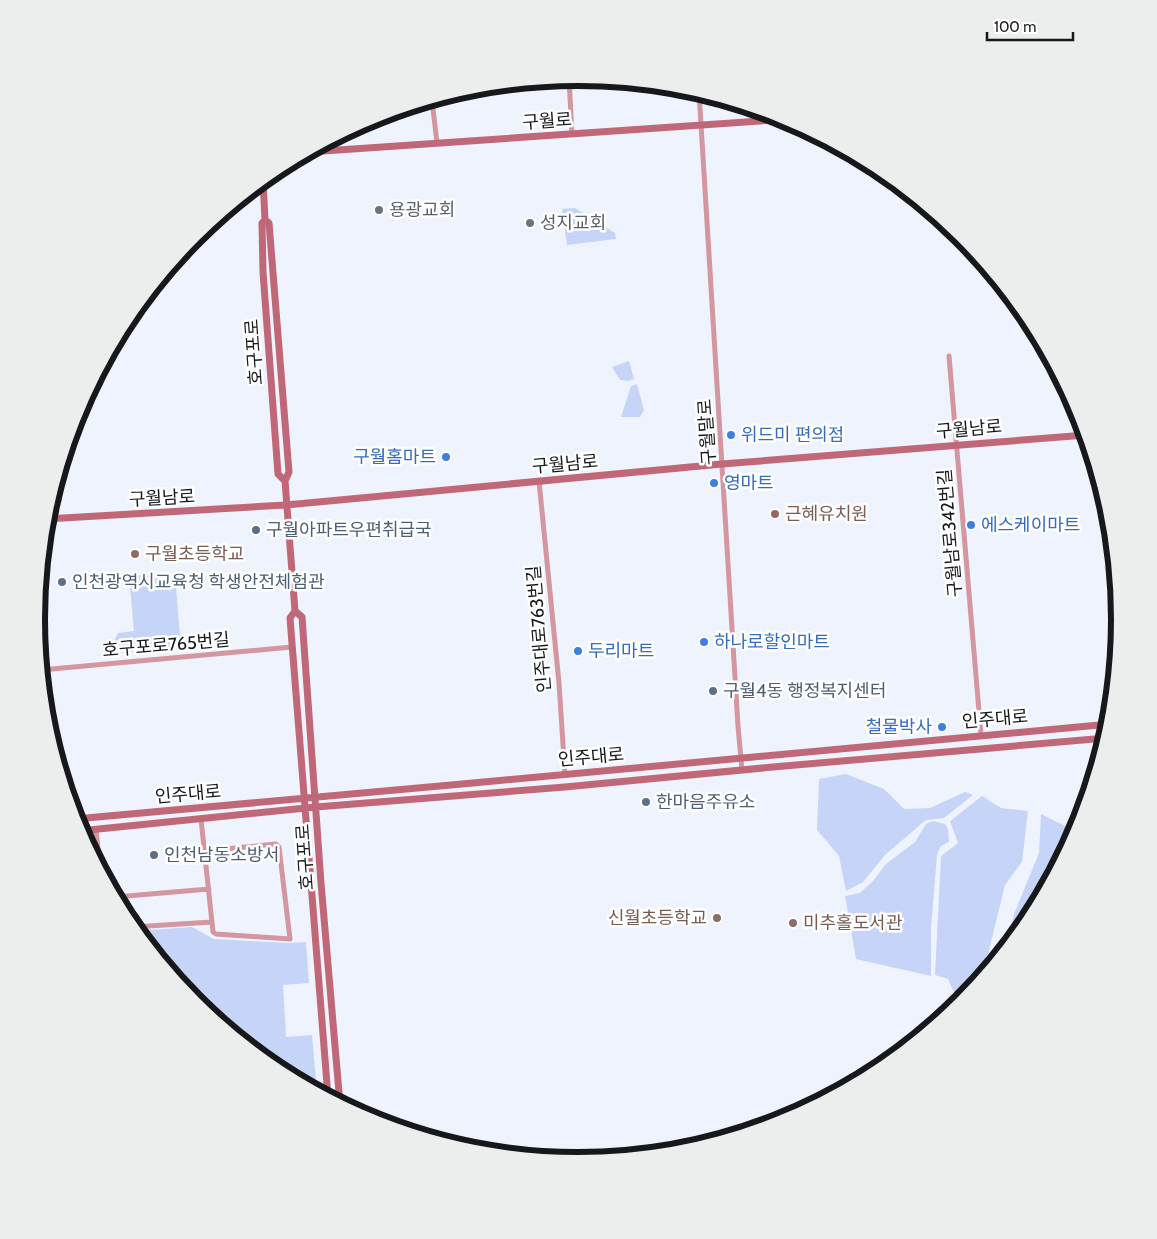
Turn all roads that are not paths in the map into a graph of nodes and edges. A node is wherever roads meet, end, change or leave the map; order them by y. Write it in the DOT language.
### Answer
graph roads {
  1 [pos="569,86"];
  2 [pos="699,100"];
  3 [pos="433,106"];
  4 [pos="766,120"];
  5 [pos="701,125"];
  6 [pos="572,134"];
  7 [pos="437,143"];
  8 [pos="325,150"];
  9 [pos="329,150"];
  10 [pos="263,189"];
  11 [pos="949,356"];
  12 [pos="1079,436"];
  13 [pos="957,445"];
  14 [pos="722,464"];
  15 [pos="539,481"];
  16 [pos="286,505"];
  17 [pos="54,519"];
  18 [pos="295,611"];
  19 [pos="292,647"];
  20 [pos="48,669"];
  21 [pos="1102,725"];
  22 [pos="981,735"];
  23 [pos="1099,739"];
  24 [pos="741,759"];
  25 [pos="742,770"];
  26 [pos="565,775"];
  27 [pos="315,797"];
  28 [pos="304,798"];
  29 [pos="316,807"];
  30 [pos="305,808"];
  31 [pos="84,818"];
  32 [pos="201,819"];
  33 [pos="96,829"];
  34 [pos="89,830"];
  35 [pos="98,851"];
  36 [pos="205,851"];
  37 [pos="209,889"];
  38 [pos="122,895"];
  39 [pos="212,922"];
  40 [pos="142,926"];
  41 [pos="327,1090"];
  42 [pos="339,1096"];
  1 -- 6 [label="street"];
  2 -- 5 [label="street, 구월말로"];
  3 -- 7 [label="street"];
  4 -- 5 [label="main road, 구월로"];
  5 -- 6 [label="main road, 구월로"];
  5 -- 14 [label="street, 구월말로"];
  6 -- 7 [label="main road, 구월로"];
  7 -- 9 [label="main road, 구월로"];
  8 -- 9 [label="main road, 구월로"];
  10 -- 16 [label="main road, 호구포로"];
  11 -- 13 [label="street, 구월남로342번길"];
  12 -- 13 [label="main road, 구월남로"];
  13 -- 14 [label="main road, 구월남로"];
  13 -- 22 [label="street, 구월남로342번길"];
  14 -- 15 [label="main road, 구월남로"];
  14 -- 24 [label="street, 구월말로"];
  15 -- 16 [label="main road, 구월남로"];
  15 -- 26 [label="street, 인주대로763번길"];
  16 -- 17 [label="main road, 구월남로"];
  16 -- 18 [label="main road, 호구포로"];
  18 -- 19 [label="main road, 호구포로"];
  18 -- 27 [label="main road, 호구포로"];
  19 -- 20 [label="street, 호구포로765번길"];
  19 -- 28 [label="main road, 호구포로"];
  21 -- 22 [label="main road, 인주대로"];
  22 -- 24 [label="main road, 인주대로"];
  23 -- 25 [label="main road, 인주대로"];
  24 -- 25 [label="street, 구월말로"];
  24 -- 26 [label="main road, 인주대로"];
  25 -- 29 [label="main road, 인주대로"];
  26 -- 27 [label="main road, 인주대로"];
  27 -- 28 [label="main road, 인주대로"];
  27 -- 29 [label="main road, 호구포로"];
  28 -- 30 [label="main road, 호구포로"];
  28 -- 31 [label="main road, 인주대로"];
  29 -- 30 [label="main road, 인주대로"];
  29 -- 42 [label="main road, 호구포로"];
  30 -- 32 [label="main road, 인주대로"];
  30 -- 41 [label="main road, 호구포로"];
  32 -- 33 [label="main road, 인주대로"];
  32 -- 36 [label="street"];
  33 -- 34 [label="main road, 인주대로"];
  33 -- 35 [label="street"];
  36 -- 37 [label="street"];
  36 -- 39 [label="street"];
  37 -- 38 [label="street"];
  37 -- 39 [label="street"];
  39 -- 40 [label="street"];
}
